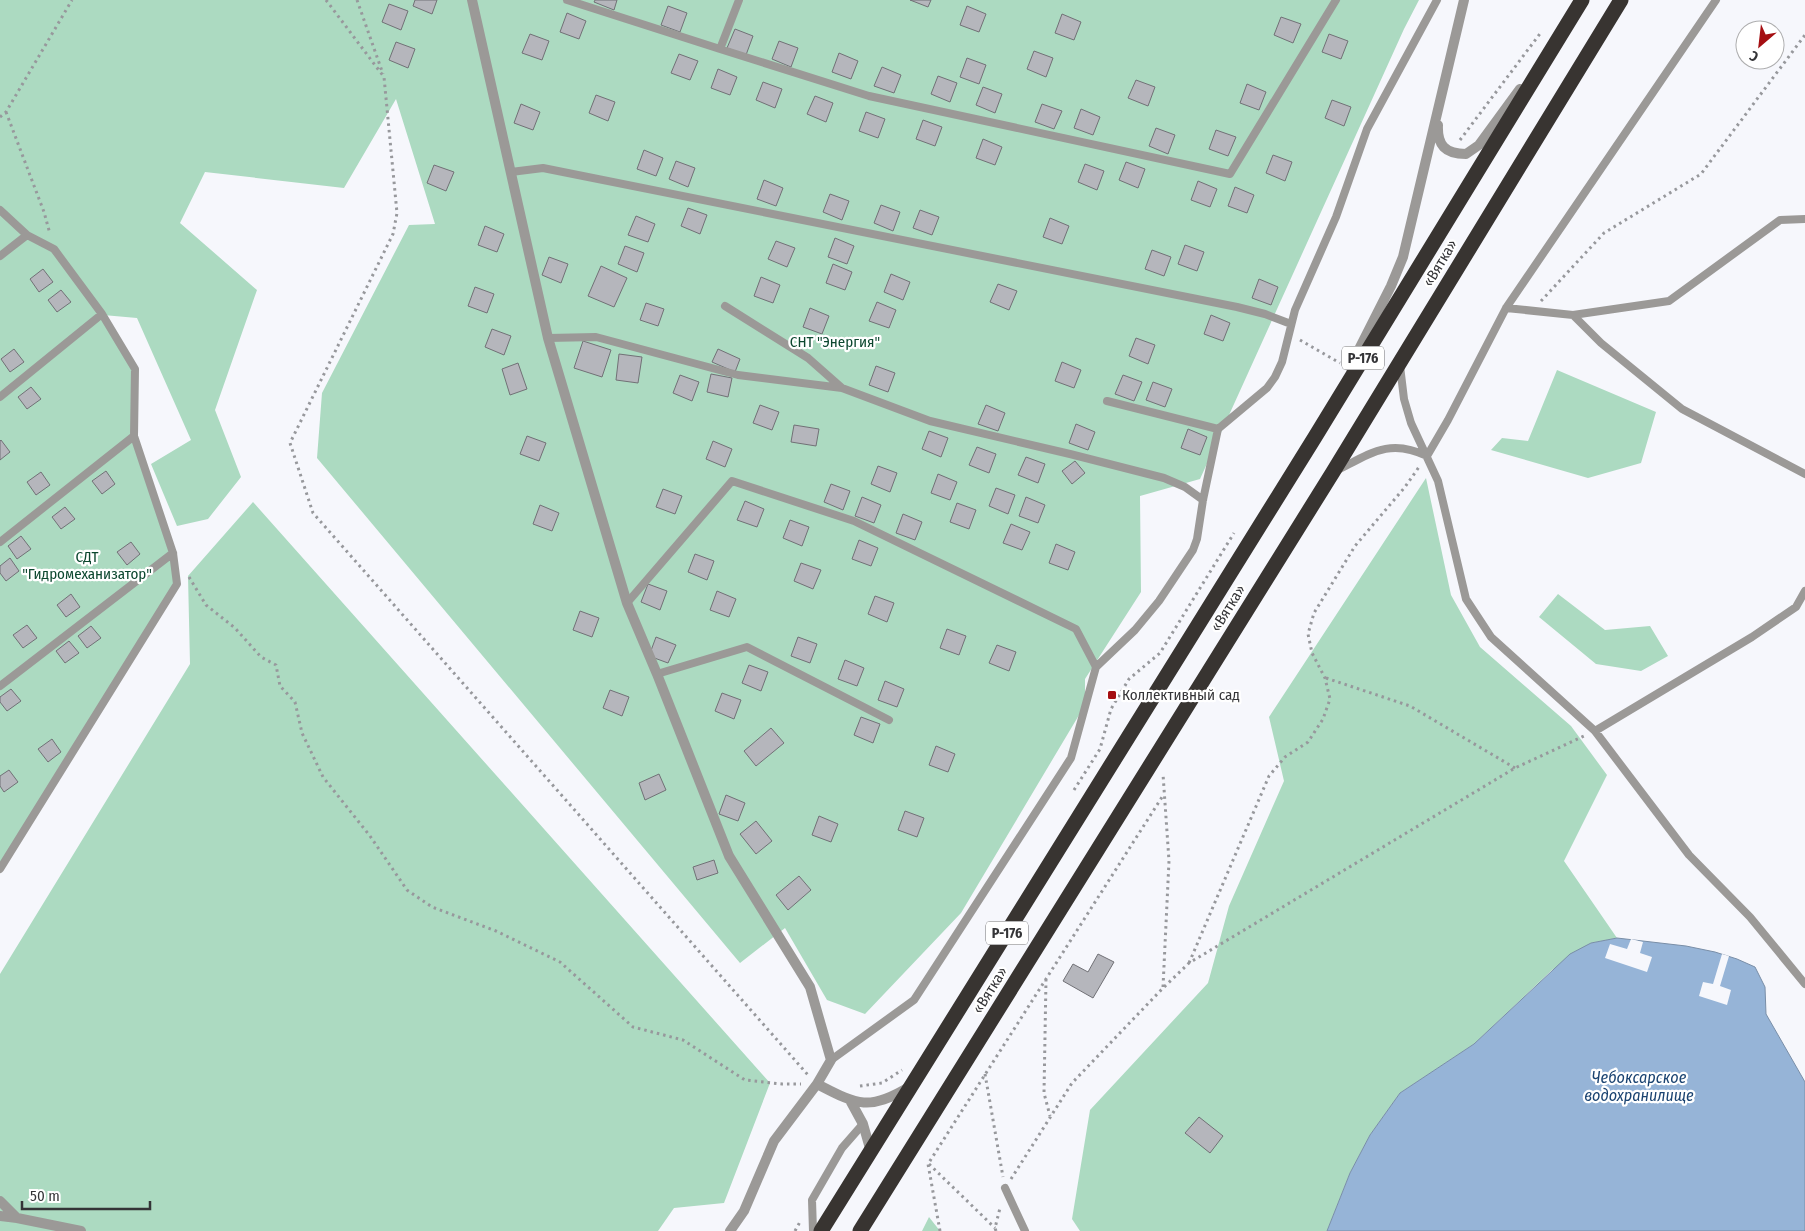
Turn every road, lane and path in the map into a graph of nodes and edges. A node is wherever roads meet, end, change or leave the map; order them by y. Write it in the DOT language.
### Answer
graph roads {
  1 [pos="72,0"];
  2 [pos="326,0"];
  3 [pos="357,0"];
  4 [pos="472,0"];
  5 [pos="567,0"];
  6 [pos="738,0"];
  7 [pos="1336,0"];
  8 [pos="1437,0"];
  9 [pos="1464,0"];
  10 [pos="1582,0"];
  11 [pos="1621,0"];
  12 [pos="1716,0"];
  13 [pos="1566,25"];
  14 [pos="1544,29"];
  15 [pos="1805,35"];
  16 [pos="720,49"];
  17 [pos="384,78"];
  18 [pos="1438,111"];
  19 [pos="6,112"];
  20 [pos="0,117"];
  21 [pos="1456,145"];
  22 [pos="511,172"];
  23 [pos="0,210"];
  24 [pos="1805,219"];
  25 [pos="27,234"];
  26 [pos="54,249"];
  27 [pos="0,256"];
  28 [pos="725,306"];
  29 [pos="1506,308"];
  30 [pos="1532,311"];
  31 [pos="102,314"];
  32 [pos="1572,315"];
  33 [pos="1291,324"];
  34 [pos="1289,334"];
  35 [pos="548,338"];
  36 [pos="1345,355"];
  37 [pos="1340,363"];
  38 [pos="1399,364"];
  39 [pos="1335,372"];
  40 [pos="842,388"];
  41 [pos="0,397"];
  42 [pos="1107,401"];
  43 [pos="1218,429"];
  44 [pos="134,436"];
  45 [pos="1315,437"];
  46 [pos="1427,456"];
  47 [pos="1333,472"];
  48 [pos="1805,474"];
  49 [pos="1203,500"];
  50 [pos="1237,529"];
  51 [pos="0,542"];
  52 [pos="173,553"];
  53 [pos="187,575"];
  54 [pos="1805,591"];
  55 [pos="626,603"];
  56 [pos="1096,667"];
  57 [pos="656,674"];
  58 [pos="1325,678"];
  59 [pos="0,686"];
  60 [pos="889,720"];
  61 [pos="1595,731"];
  62 [pos="1161,749"];
  63 [pos="1515,768"];
  64 [pos="1074,791"];
  65 [pos="1164,794"];
  66 [pos="0,869"];
  67 [pos="1190,963"];
  68 [pos="1046,977"];
  69 [pos="1805,984"];
  70 [pos="1163,988"];
  71 [pos="831,1060"];
  72 [pos="904,1068"];
  73 [pos="985,1074"];
  74 [pos="817,1084"];
  75 [pos="913,1084"];
  76 [pos="860,1086"];
  77 [pos="851,1102"];
  78 [pos="1050,1117"];
  79 [pos="863,1124"];
  80 [pos="871,1153"];
  81 [pos="928,1164"];
  82 [pos="1005,1188"];
  83 [pos="0,1201"];
  84 [pos="0,1216"];
  85 [pos="17,1218"];
  86 [pos="996,1230"];
  87 [pos="81,1231"];
  88 [pos="730,1231"];
  89 [pos="813,1231"];
  90 [pos="821,1231"];
  91 [pos="860,1231"];
  92 [pos="940,1231"];
  93 [pos="1025,1231"];
  1 -- 19 [label="path"];
  2 -- 17 [label="path"];
  3 -- 17 [label="path"];
  4 -- 22 [label="street"];
  5 -- 16 [label="lane"];
  6 -- 16 [label="lane"];
  7 -- 16 [label="lane"];
  8 -- 33 [label="lane"];
  9 -- 18 [label="street"];
  10 -- 13 [label="highway, «Вятка» / Р-176"];
  11 -- 38 [label="highway, «Вятка» / Р-176"];
  12 -- 29 [label="lane"];
  13 -- 18 [label="street"];
  13 -- 45 [label="highway, «Вятка» / Р-176"];
  14 -- 21 [label="path"];
  15 -- 30 [label="path"];
  17 -- 74 [label="path"];
  18 -- 45 [label="street"];
  19 -- 20 [label="path"];
  19 -- 26 [label="path"];
  22 -- 33 [label="lane"];
  22 -- 35 [label="street"];
  23 -- 25 [label="lane"];
  24 -- 32 [label="lane"];
  25 -- 26 [label="lane"];
  25 -- 27 [label="lane"];
  26 -- 31 [label="lane"];
  28 -- 40 [label="lane"];
  29 -- 30 [label="lane"];
  29 -- 46 [label="lane"];
  30 -- 32 [label="lane"];
  31 -- 41 [label="lane"];
  31 -- 44 [label="lane"];
  32 -- 48 [label="lane"];
  33 -- 34 [label="lane"];
  34 -- 37 [label="path"];
  34 -- 43 [label="lane"];
  35 -- 40 [label="lane"];
  35 -- 55 [label="street"];
  36 -- 37 [label="path"];
  37 -- 39 [label="path"];
  38 -- 46 [label="lane"];
  38 -- 47 [label="highway, «Вятка» / Р-176"];
  40 -- 49 [label="lane"];
  42 -- 43 [label="lane"];
  43 -- 49 [label="lane"];
  44 -- 51 [label="lane"];
  44 -- 52 [label="lane"];
  45 -- 75 [label="highway, «Вятка» / Р-176"];
  46 -- 47 [label="lane"];
  46 -- 58 [label="path"];
  46 -- 61 [label="lane"];
  47 -- 62 [label="highway, «Вятка» / Р-176"];
  49 -- 56 [label="lane"];
  50 -- 64 [label="path"];
  52 -- 59 [label="lane"];
  52 -- 66 [label="lane"];
  53 -- 74 [label="path"];
  54 -- 61 [label="lane"];
  55 -- 56 [label="lane"];
  55 -- 57 [label="street"];
  56 -- 71 [label="lane"];
  57 -- 60 [label="lane"];
  57 -- 71 [label="street"];
  58 -- 63 [label="path"];
  58 -- 67 [label="path"];
  61 -- 63 [label="path"];
  61 -- 69 [label="lane"];
  62 -- 65 [label="path"];
  62 -- 91 [label="highway, «Вятка» / Р-176"];
  63 -- 67 [label="path"];
  65 -- 68 [label="path"];
  65 -- 70 [label="path"];
  67 -- 70 [label="path"];
  68 -- 73 [label="path"];
  68 -- 78 [label="path"];
  70 -- 78 [label="path"];
  71 -- 74 [label="street"];
  72 -- 76 [label="path"];
  73 -- 81 [label="path"];
  73 -- 82 [label="path"];
  74 -- 77 [label="street"];
  74 -- 88 [label="street"];
  75 -- 77 [label="street"];
  75 -- 80 [label="highway, «Вятка» / Р-176"];
  77 -- 79 [label="street"];
  78 -- 82 [label="path"];
  79 -- 80 [label="street"];
  79 -- 89 [label="lane"];
  80 -- 90 [label="highway, «Вятка» / Р-176"];
  81 -- 86 [label="path"];
  81 -- 92 [label="path"];
  82 -- 86 [label="path"];
  82 -- 93 [label="lane"];
  83 -- 85 [label="street"];
  84 -- 85 [label="street"];
  85 -- 87 [label="street"];
}
